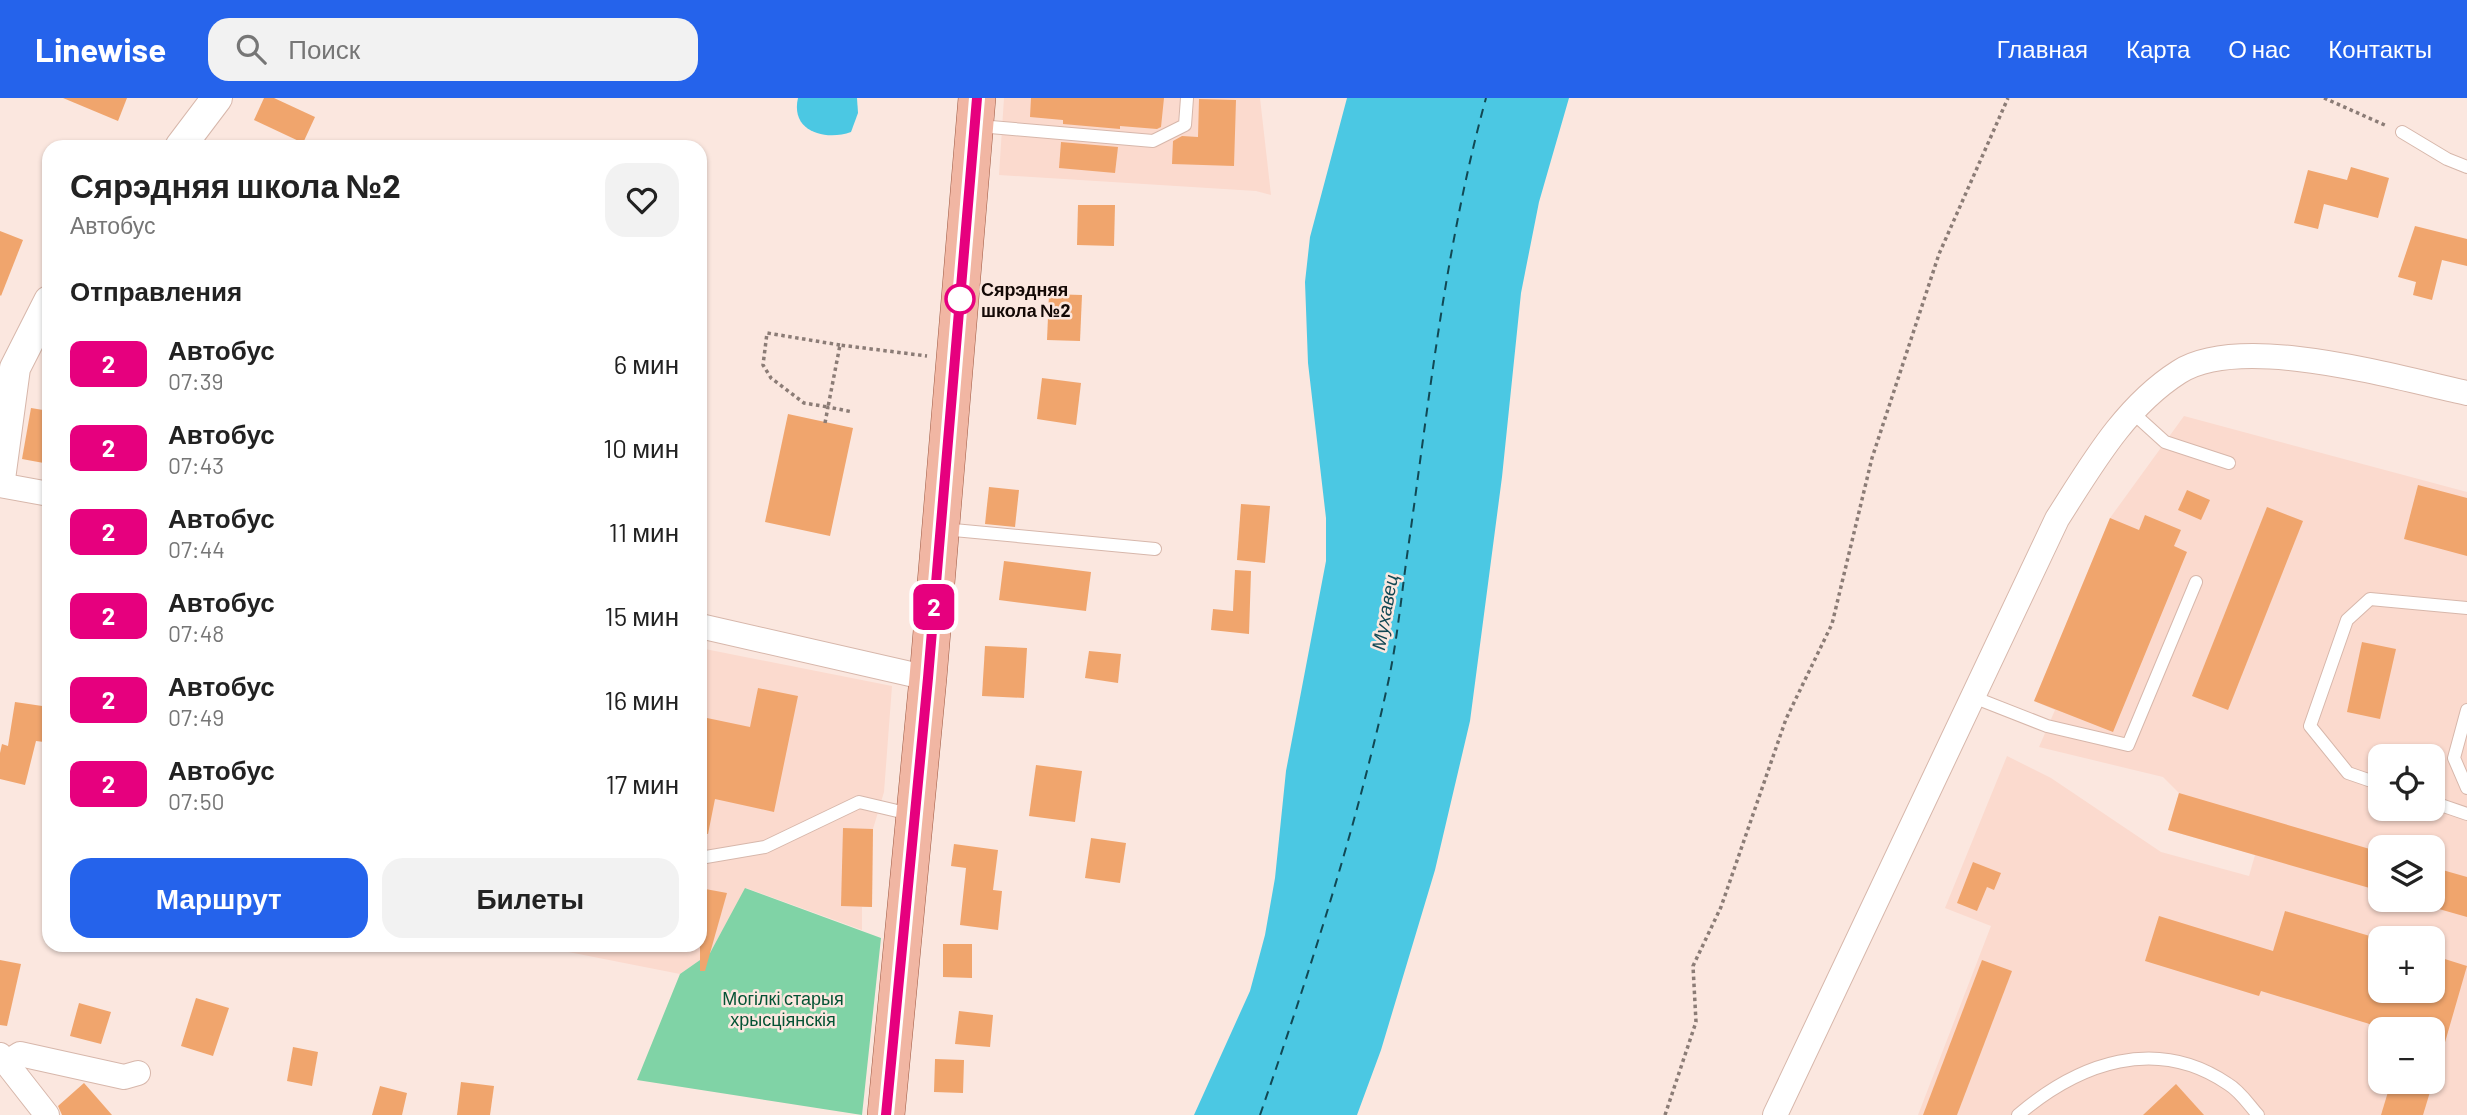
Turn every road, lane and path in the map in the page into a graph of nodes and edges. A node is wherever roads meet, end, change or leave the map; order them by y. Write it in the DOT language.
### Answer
graph roads {
  1 [pos="217,98"];
  2 [pos="1187,98"];
  3 [pos="2008,98"];
  4 [pos="2324,98"];
  5 [pos="976,112"];
  6 [pos="2402,132"];
  7 [pos="185,140"];
  8 [pos="2467,167"];
  9 [pos="42,315"];
  10 [pos="840,345"];
  11 [pos="936,357"];
  12 [pos="2467,393"];
  13 [pos="828,407"];
  14 [pos="853,412"];
  15 [pos="2133,413"];
  16 [pos="825,423"];
  17 [pos="2229,463"];
  18 [pos="0,479"];
  19 [pos="0,485"];
  20 [pos="42,493"];
  21 [pos="941,529"];
  22 [pos="1155,549"];
  23 [pos="2196,582"];
  24 [pos="2467,608"];
  25 [pos="707,628"];
  26 [pos="928,678"];
  27 [pos="1973,697"];
  28 [pos="2467,710"];
  29 [pos="2368,780"];
  30 [pos="2467,788"];
  31 [pos="2445,806"];
  32 [pos="914,814"];
  33 [pos="2467,814"];
  34 [pos="707,857"];
  35 [pos="3,1059"];
  36 [pos="138,1073"];
  37 [pos="47,1115"];
  38 [pos="886,1115"];
  39 [pos="1665,1115"];
  40 [pos="1774,1115"];
  41 [pos="2018,1115"];
  42 [pos="2258,1115"];
  1 -- 7 [label="street"];
  2 -- 5 [label="lane"];
  3 -- 39 [label="path"];
  4 -- 6 [label="path"];
  5 -- 21 [label="main road"];
  6 -- 8 [label="lane"];
  9 -- 18 [label="street"];
  10 -- 11 [label="path"];
  10 -- 13 [label="path"];
  10 -- 13 [label="path"];
  12 -- 15 [label="street"];
  13 -- 14 [label="path"];
  13 -- 16 [label="path"];
  15 -- 17 [label="lane"];
  15 -- 27 [label="street"];
  19 -- 20 [label="street"];
  21 -- 22 [label="lane"];
  21 -- 26 [label="main road"];
  23 -- 27 [label="lane"];
  24 -- 29 [label="lane"];
  25 -- 26 [label="street"];
  26 -- 32 [label="main road"];
  27 -- 40 [label="street"];
  28 -- 30 [label="lane"];
  31 -- 33 [label="lane"];
  32 -- 34 [label="lane"];
  32 -- 38 [label="main road"];
  35 -- 36 [label="street"];
  35 -- 37 [label="street"];
  41 -- 42 [label="lane"];
}
